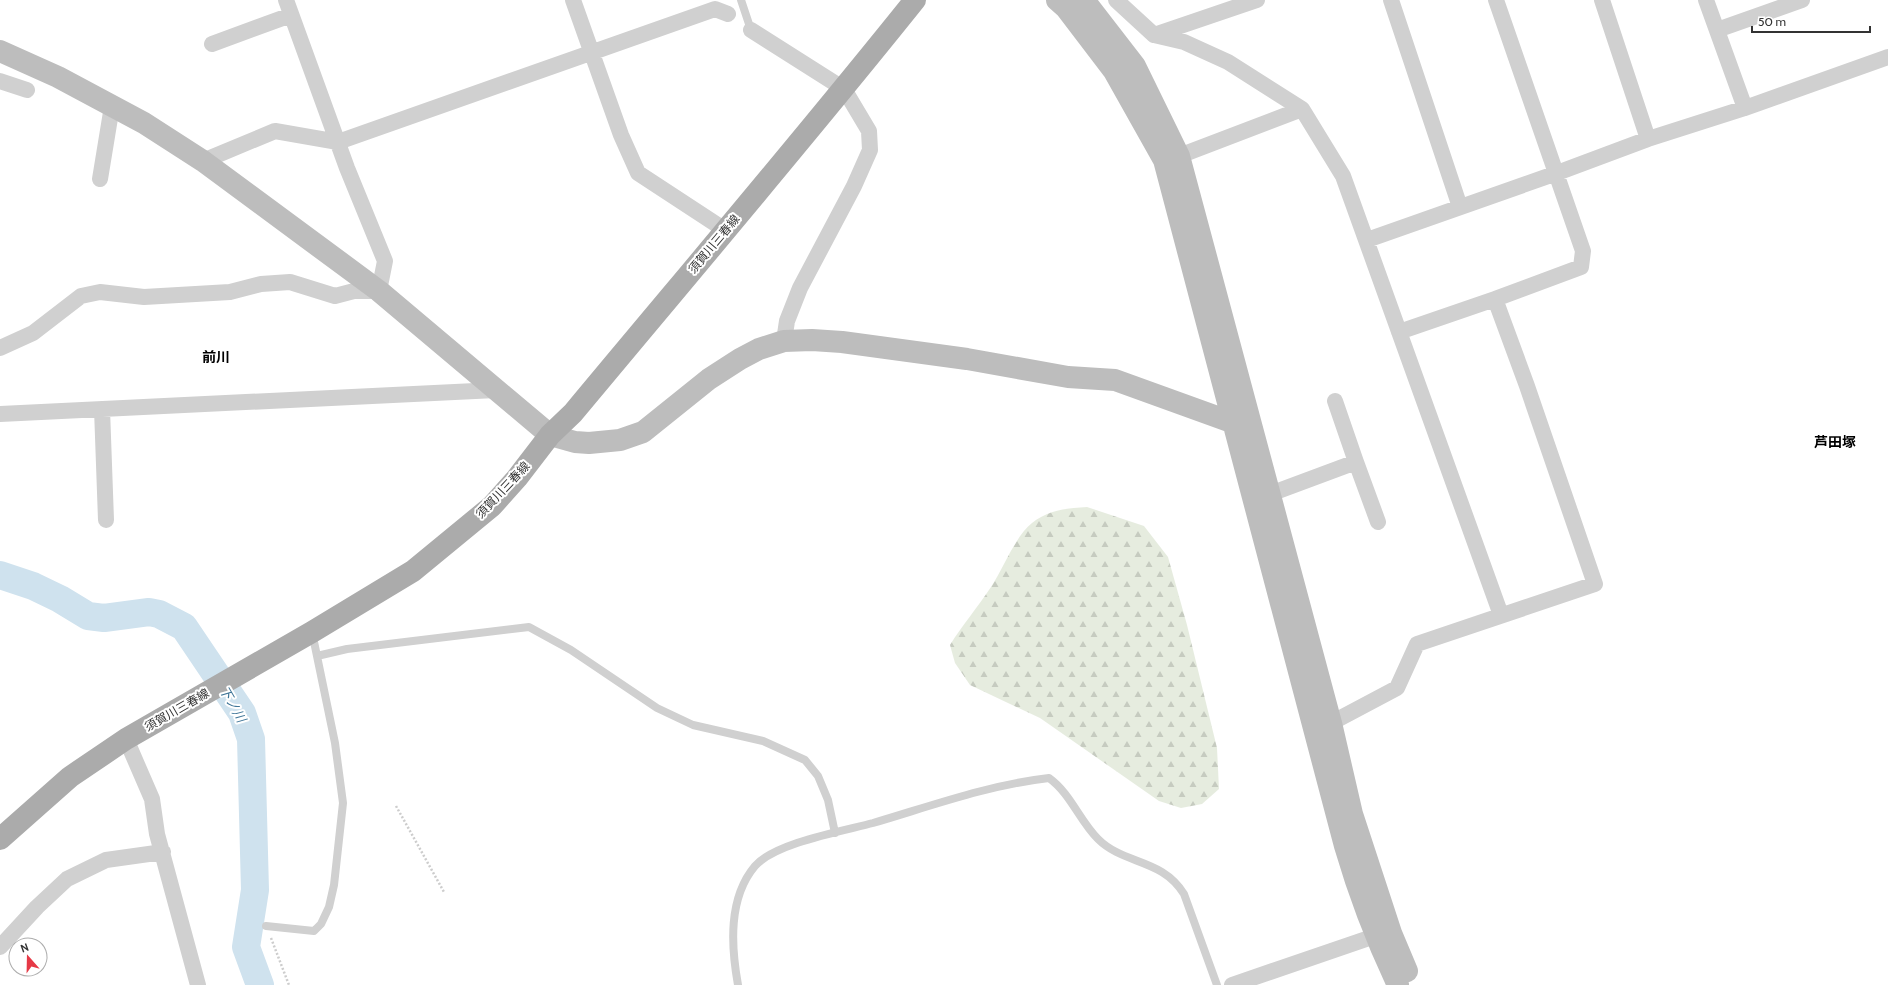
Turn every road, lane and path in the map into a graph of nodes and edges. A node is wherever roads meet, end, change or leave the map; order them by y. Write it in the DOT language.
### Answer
graph roads {
  1 [pos="573,0"];
  2 [pos="741,0"];
  3 [pos="915,0"];
  4 [pos="1056,0"];
  5 [pos="1084,0"];
  6 [pos="1116,0"];
  7 [pos="1258,0"];
  8 [pos="1391,0"];
  9 [pos="1496,0"];
  10 [pos="1602,0"];
  11 [pos="1706,0"];
  12 [pos="1802,0"];
  13 [pos="289,7"];
  14 [pos="728,14"];
  15 [pos="751,30"];
  16 [pos="1717,30"];
  17 [pos="1154,35"];
  18 [pos="212,44"];
  19 [pos="0,51"];
  20 [pos="592,54"];
  21 [pos="1888,57"];
  22 [pos="0,81"];
  23 [pos="844,89"];
  24 [pos="26,90"];
  25 [pos="112,106"];
  26 [pos="1745,108"];
  27 [pos="1302,109"];
  28 [pos="1648,139"];
  29 [pos="338,142"];
  30 [pos="1179,156"];
  31 [pos="203,161"];
  32 [pos="1557,174"];
  33 [pos="100,179"];
  34 [pos="1460,207"];
  35 [pos="726,230"];
  36 [pos="1367,240"];
  37 [pos="379,291"];
  38 [pos="1495,299"];
  39 [pos="1399,332"];
  40 [pos="784,341"];
  41 [pos="0,348"];
  42 [pos="496,390"];
  43 [pos="1335,401"];
  44 [pos="102,409"];
  45 [pos="0,414"];
  46 [pos="1242,423"];
  47 [pos="550,435"];
  48 [pos="1356,462"];
  49 [pos="1270,494"];
  50 [pos="106,520"];
  51 [pos="1378,522"];
  52 [pos="1501,615"];
  53 [pos="312,632"];
  54 [pos="317,656"];
  55 [pos="1331,723"];
  56 [pos="126,739"];
  57 [pos="396,806"];
  58 [pos="835,833"];
  59 [pos="0,839"];
  60 [pos="163,852"];
  61 [pos="444,892"];
  62 [pos="266,926"];
  63 [pos="1375,936"];
  64 [pos="0,947"];
  65 [pos="198,985"];
  66 [pos="289,985"];
  67 [pos="738,985"];
  68 [pos="1217,985"];
  69 [pos="1232,985"];
  70 [pos="1398,985"];
  71 [pos="1412,985"];
  1 -- 20 [label="street"];
  2 -- 15 [label="lane"];
  3 -- 23 [label="main road, 須賀川三春線"];
  4 -- 46 [label="street"];
  5 -- 30 [label="street"];
  6 -- 17 [label="street"];
  7 -- 17 [label="street"];
  8 -- 34 [label="street"];
  9 -- 32 [label="street"];
  10 -- 28 [label="street"];
  11 -- 16 [label="street"];
  12 -- 16 [label="street"];
  13 -- 18 [label="street"];
  13 -- 29 [label="street"];
  14 -- 20 [label="street"];
  15 -- 23 [label="street"];
  16 -- 26 [label="street"];
  17 -- 27 [label="street"];
  19 -- 25 [label="street"];
  20 -- 29 [label="street"];
  20 -- 35 [label="street"];
  21 -- 26 [label="street"];
  22 -- 24 [label="street"];
  23 -- 35 [label="main road, 須賀川三春線"];
  23 -- 40 [label="street"];
  25 -- 31 [label="street"];
  25 -- 33 [label="street"];
  26 -- 28 [label="street"];
  27 -- 30 [label="street"];
  27 -- 36 [label="street"];
  28 -- 32 [label="street"];
  29 -- 31 [label="street"];
  29 -- 37 [label="street"];
  30 -- 46 [label="street"];
  31 -- 37 [label="street"];
  32 -- 34 [label="street"];
  32 -- 38 [label="street"];
  34 -- 36 [label="street"];
  35 -- 47 [label="main road, 須賀川三春線"];
  36 -- 39 [label="street"];
  37 -- 41 [label="street"];
  37 -- 42 [label="street"];
  38 -- 39 [label="street"];
  38 -- 52 [label="street"];
  39 -- 52 [label="street"];
  40 -- 46 [label="street"];
  40 -- 47 [label="street"];
  42 -- 44 [label="street"];
  42 -- 47 [label="street"];
  43 -- 48 [label="street"];
  44 -- 45 [label="street"];
  44 -- 50 [label="street"];
  46 -- 49 [label="street"];
  46 -- 63 [label="street"];
  47 -- 53 [label="main road, 須賀川三春線"];
  48 -- 49 [label="street"];
  48 -- 51 [label="street"];
  49 -- 55 [label="street"];
  52 -- 55 [label="street"];
  53 -- 54 [label="lane"];
  53 -- 56 [label="main road, 須賀川三春線"];
  54 -- 58 [label="lane"];
  54 -- 62 [label="lane"];
  55 -- 71 [label="street"];
  56 -- 59 [label="main road, 須賀川三春線"];
  56 -- 60 [label="street"];
  57 -- 61 [label="path"];
  58 -- 67 [label="lane"];
  58 -- 68 [label="lane"];
  60 -- 64 [label="street"];
  60 -- 65 [label="street"];
  62 -- 66 [label="path"];
  63 -- 69 [label="street"];
  63 -- 70 [label="street"];
}
